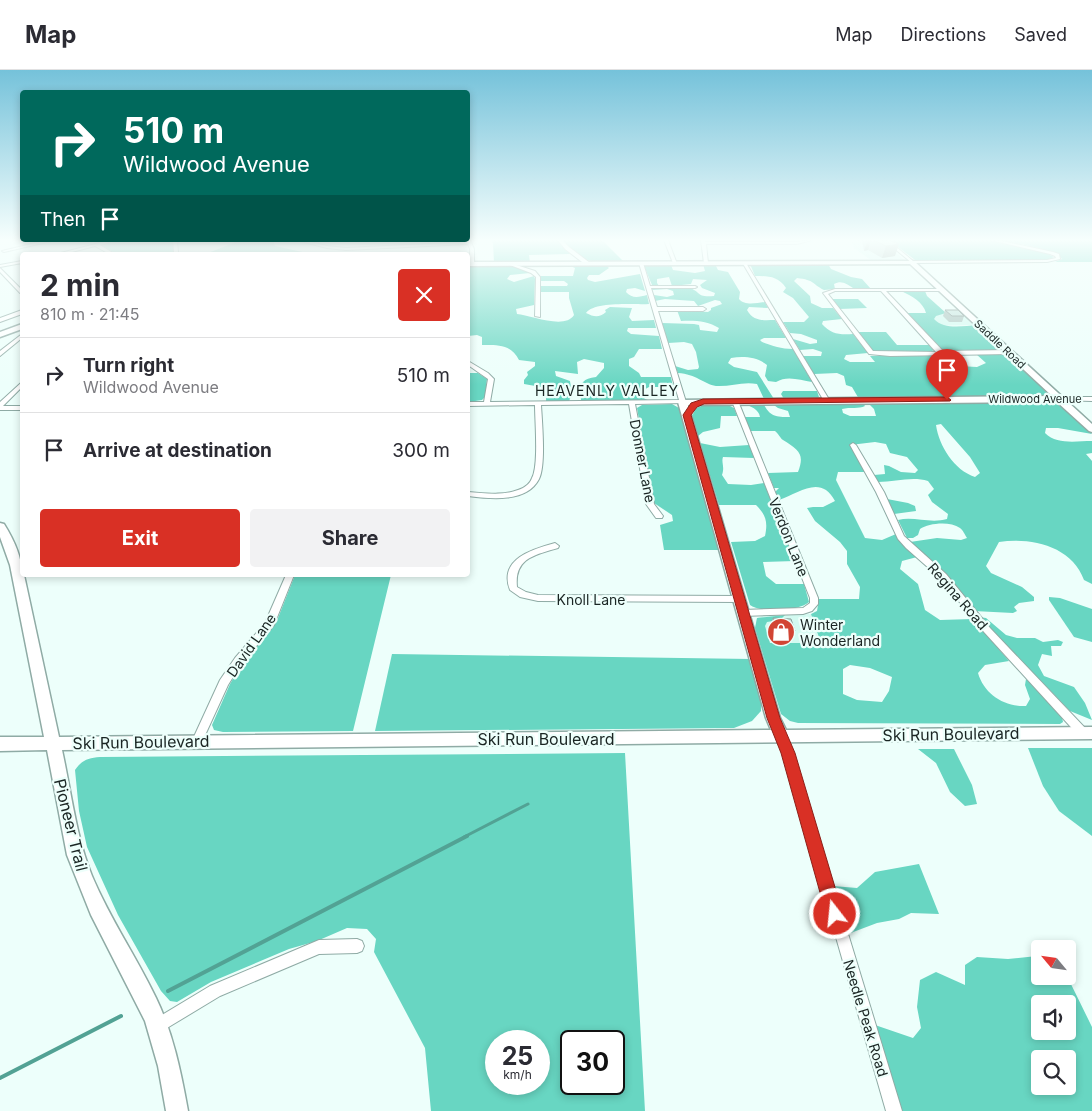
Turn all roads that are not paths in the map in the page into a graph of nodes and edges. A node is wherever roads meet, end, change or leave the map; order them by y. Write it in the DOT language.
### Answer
graph roads {
  1 [pos="538,289"];
  2 [pos="649,289"];
  3 [pos="759,289"];
  4 [pos="882,290"];
  5 [pos="942,290"];
  6 [pos="655,309"];
  7 [pos="703,309"];
  8 [pos="20,313"];
  9 [pos="538,316"];
  10 [pos="0,320"];
  11 [pos="20,328"];
  12 [pos="0,335"];
  13 [pos="20,338"];
  14 [pos="1009,352"];
  15 [pos="0,354"];
  16 [pos="941,354"];
  17 [pos="470,364"];
  18 [pos="20,386"];
  19 [pos="1060,399"];
  20 [pos="1092,399"];
  21 [pos="827,400"];
  22 [pos="734,401"];
  23 [pos="683,402"];
  24 [pos="703,402"];
  25 [pos="632,403"];
  26 [pos="470,404"];
  27 [pos="487,404"];
  28 [pos="538,404"];
  29 [pos="0,406"];
  30 [pos="20,408"];
  31 [pos="687,415"];
  32 [pos="1092,429"];
  33 [pos="853,446"];
  34 [pos="470,494"];
  35 [pos="659,516"];
  36 [pos="2,534"];
  37 [pos="555,546"];
  38 [pos="289,577"];
  39 [pos="740,599"];
  40 [pos="744,613"];
  41 [pos="1088,733"];
  42 [pos="781,735"];
  43 [pos="197,741"];
  44 [pos="0,744"];
  45 [pos="53,744"];
  46 [pos="357,946"];
  47 [pos="157,1026"];
  48 [pos="177,1111"];
  49 [pos="894,1111"];
  1 -- 9 [label="street"];
  2 -- 6 [label="street, Needle Peak Road"];
  3 -- 21 [label="street"];
  4 -- 5 [label="street"];
  4 -- 16 [label="street"];
  4 -- 16 [label="street"];
  5 -- 14 [label="street, Saddle Road"];
  6 -- 7 [label="street"];
  6 -- 23 [label="street, Needle Peak Road"];
  8 -- 10 [label="street"];
  11 -- 12 [label="street"];
  13 -- 15 [label="street"];
  14 -- 16 [label="street"];
  14 -- 19 [label="street, Saddle Road"];
  17 -- 27 [label="street"];
  18 -- 29 [label="street"];
  19 -- 20 [label="street, Wildwood Avenue"];
  19 -- 21 [label="street, Wildwood Avenue"];
  19 -- 32 [label="street, Saddle Road"];
  21 -- 22 [label="street, Wildwood Avenue"];
  22 -- 24 [label="street, Wildwood Avenue"];
  22 -- 40 [label="street, Verdon Lane"];
  23 -- 24 [label="street, Wildwood Avenue"];
  23 -- 25 [label="street, Wildwood Avenue"];
  23 -- 31 [label="street, Needle Peak Road"];
  24 -- 31 [label="street"];
  25 -- 28 [label="street, Wildwood Avenue"];
  25 -- 35 [label="street, Donner Lane"];
  26 -- 27 [label="street, Wildwood Avenue"];
  27 -- 28 [label="street, Wildwood Avenue"];
  28 -- 34 [label="street"];
  29 -- 30 [label="street"];
  31 -- 39 [label="street, Needle Peak Road"];
  33 -- 41 [label="street, Regina Road"];
  36 -- 45 [label="street, Pioneer Trail"];
  37 -- 39 [label="street, Knoll Lane"];
  38 -- 43 [label="street, David Lane"];
  39 -- 40 [label="street, Needle Peak Road"];
  40 -- 42 [label="street, Needle Peak Road"];
  41 -- 42 [label="street, Ski Run Boulevard"];
  42 -- 43 [label="street, Ski Run Boulevard"];
  42 -- 49 [label="street, Needle Peak Road"];
  43 -- 45 [label="street, Ski Run Boulevard"];
  44 -- 45 [label="street, Ski Run Boulevard"];
  45 -- 47 [label="street, Pioneer Trail"];
  46 -- 47 [label="street"];
  47 -- 48 [label="street, Pioneer Trail"];
}
